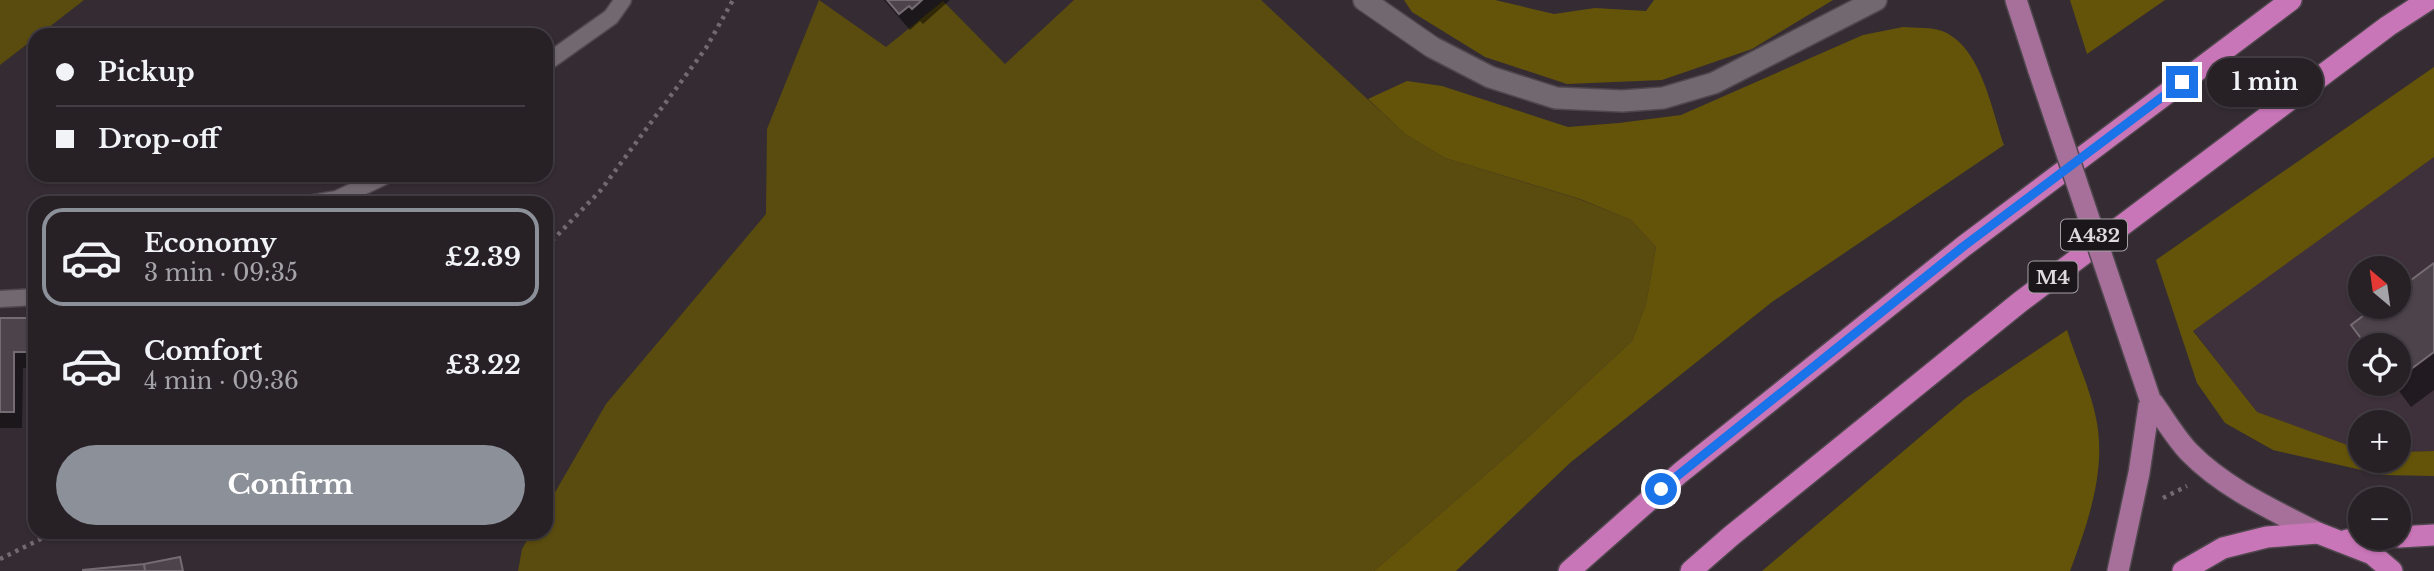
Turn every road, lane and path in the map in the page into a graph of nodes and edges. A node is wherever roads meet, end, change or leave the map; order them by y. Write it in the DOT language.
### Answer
graph roads {
  1 [pos="623,0"];
  2 [pos="733,0"];
  3 [pos="1364,0"];
  4 [pos="1876,0"];
  5 [pos="2015,0"];
  6 [pos="2291,0"];
  7 [pos="2428,0"];
  8 [pos="553,58"];
  9 [pos="372,182"];
  10 [pos="343,196"];
  11 [pos="553,240"];
  12 [pos="28,297"];
  13 [pos="0,299"];
  14 [pos="2150,399"];
  15 [pos="2193,482"];
  16 [pos="2163,498"];
  17 [pos="2318,533"];
  18 [pos="2434,535"];
  19 [pos="2411,536"];
  20 [pos="41,539"];
  21 [pos="2341,540"];
  22 [pos="2348,540"];
  23 [pos="0,559"];
  24 [pos="1569,571"];
  25 [pos="1691,571"];
  26 [pos="2118,571"];
  27 [pos="2183,571"];
  28 [pos="2392,571"];
  1 -- 8 [label="lane"];
  2 -- 11 [label="path"];
  3 -- 4 [label="street"];
  5 -- 14 [label="main road, A432, bridge"];
  6 -- 24 [label="highway"];
  7 -- 25 [label="highway, M4"];
  9 -- 10 [label="lane"];
  12 -- 13 [label="lane"];
  14 -- 17 [label="main road, A432"];
  14 -- 26 [label="main road, A432"];
  15 -- 16 [label="path"];
  17 -- 21 [label="highway"];
  17 -- 27 [label="highway"];
  18 -- 19 [label="highway"];
  20 -- 23 [label="path"];
  21 -- 22 [label="highway"];
  21 -- 28 [label="highway"];
}
